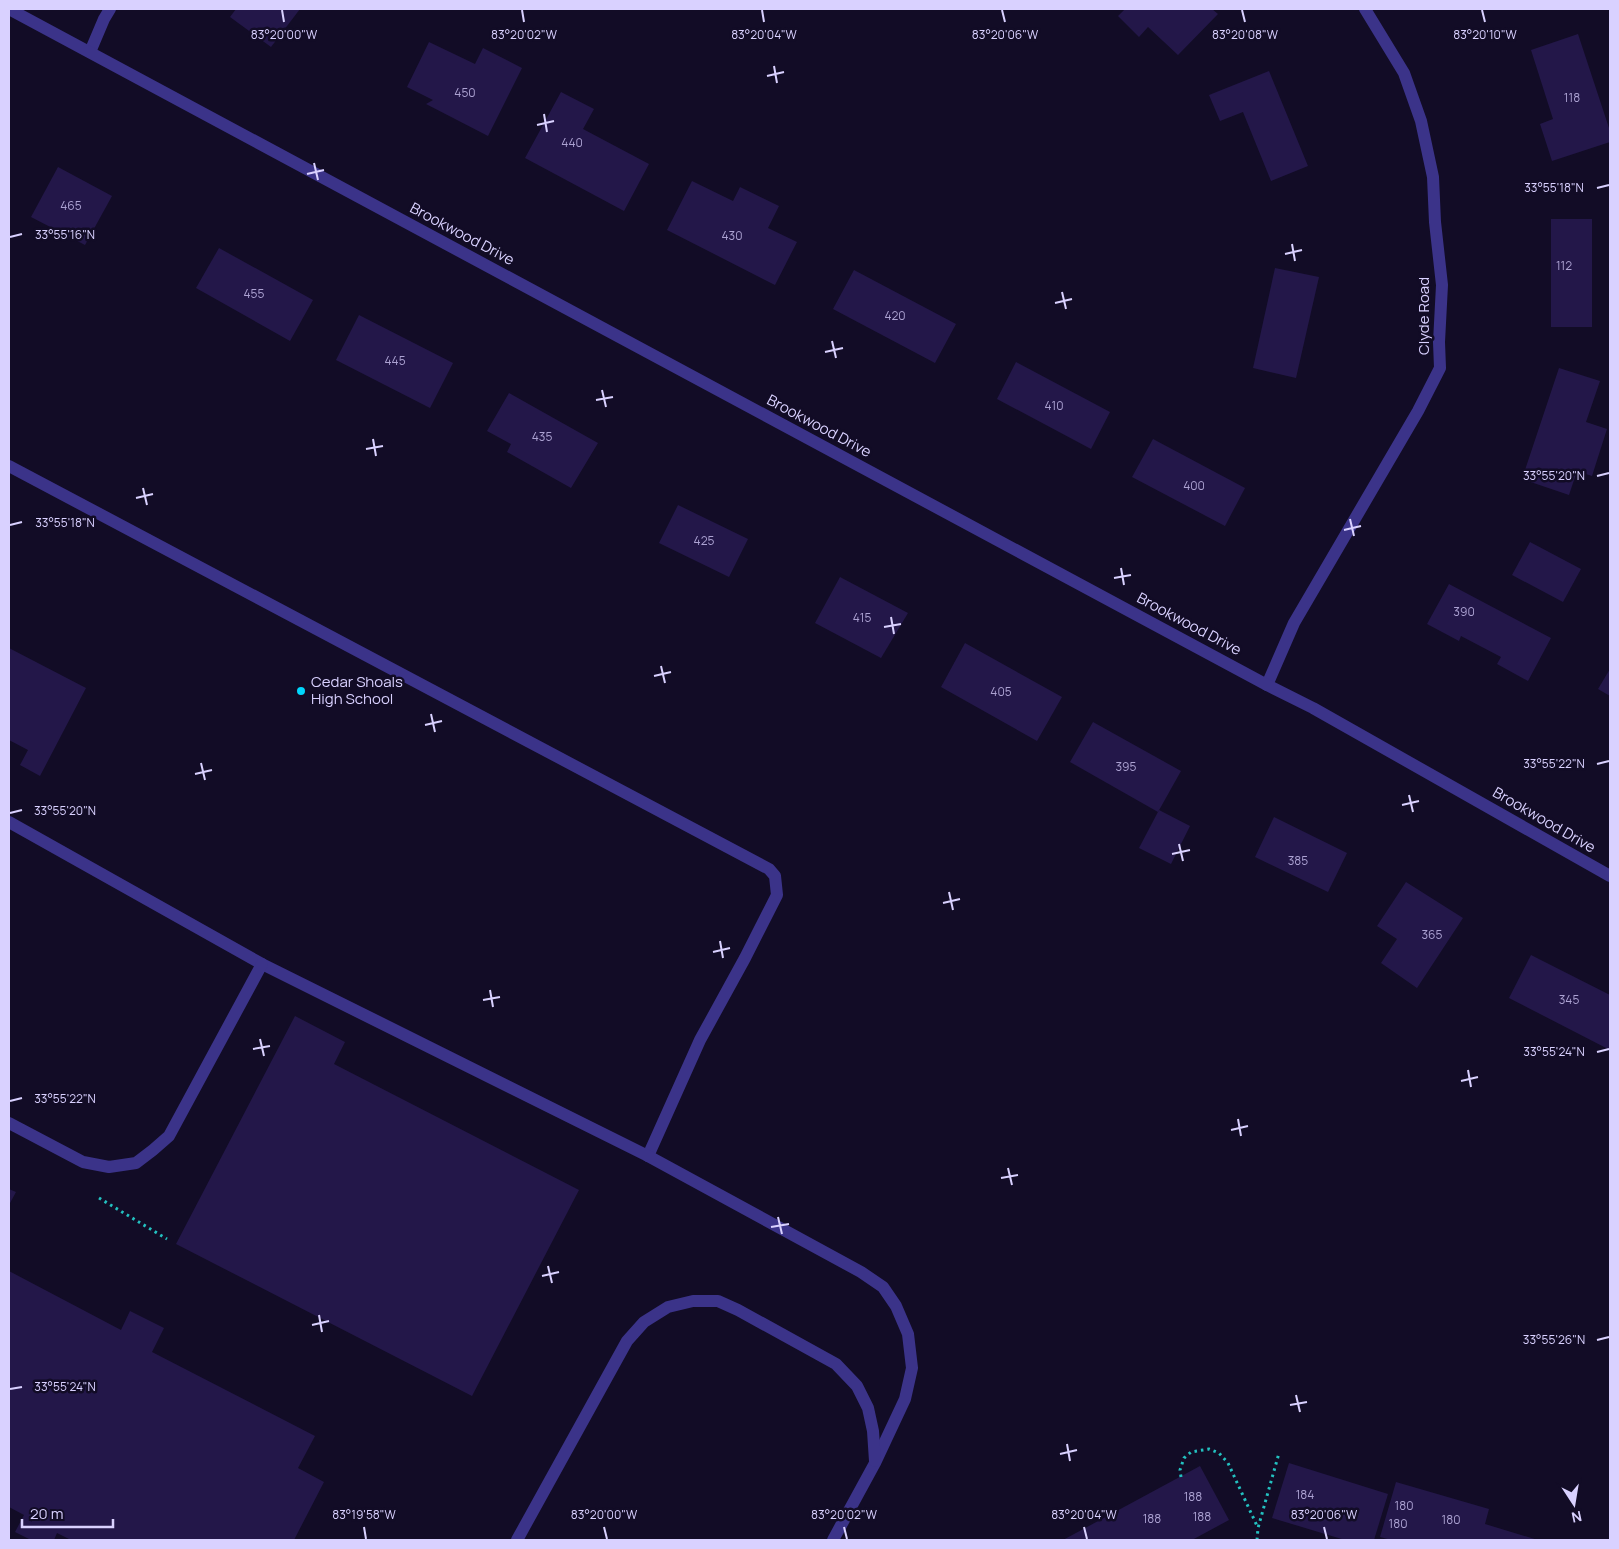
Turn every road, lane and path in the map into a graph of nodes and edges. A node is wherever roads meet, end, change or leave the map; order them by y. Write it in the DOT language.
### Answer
graph roads {
  1 [pos="110,9"];
  2 [pos="1365,9"];
  3 [pos="9,10"];
  4 [pos="90,52"];
  5 [pos="9,466"];
  6 [pos="1267,685"];
  7 [pos="9,822"];
  8 [pos="1610,876"];
  9 [pos="262,964"];
  10 [pos="9,1123"];
  11 [pos="648,1156"];
  12 [pos="99,1198"];
  13 [pos="168,1239"];
  14 [pos="1279,1453"];
  15 [pos="875,1463"];
  16 [pos="1181,1477"];
  17 [pos="1258,1528"];
  18 [pos="517,1540"];
  19 [pos="833,1540"];
  20 [pos="1257,1540"];
  1 -- 4 [label="street"];
  2 -- 6 [label="street, Clyde Road"];
  3 -- 4 [label="street, Brookwood Drive"];
  4 -- 6 [label="street, Brookwood Drive"];
  5 -- 11 [label="street"];
  6 -- 8 [label="street, Brookwood Drive"];
  7 -- 9 [label="street"];
  9 -- 10 [label="street"];
  9 -- 11 [label="street"];
  11 -- 15 [label="street"];
  12 -- 13 [label="path"];
  14 -- 17 [label="path"];
  15 -- 18 [label="street"];
  15 -- 19 [label="street"];
  16 -- 17 [label="path"];
  17 -- 20 [label="path"];
}
